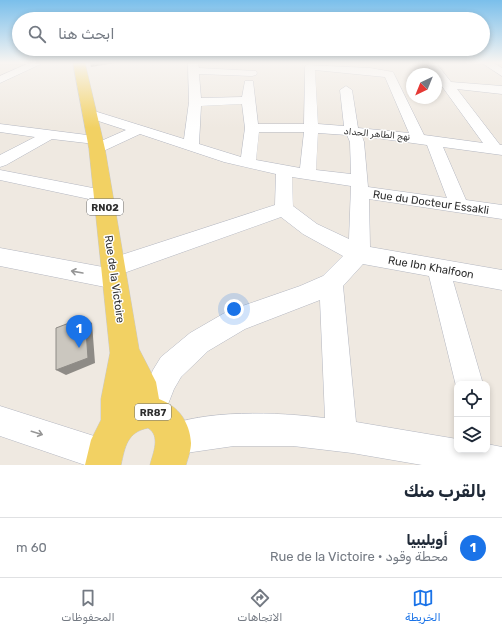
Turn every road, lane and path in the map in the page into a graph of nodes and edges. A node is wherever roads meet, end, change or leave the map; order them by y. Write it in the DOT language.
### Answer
graph roads {
  1 [pos="84,85"];
  2 [pos="195,85"];
  3 [pos="250,85"];
  4 [pos="310,85"];
  5 [pos="396,85"];
  6 [pos="447,86"];
  7 [pos="346,90"];
  8 [pos="502,90"];
  9 [pos="248,100"];
  10 [pos="459,100"];
  11 [pos="473,101"];
  12 [pos="195,102"];
  13 [pos="91,114"];
  14 [pos="0,128"];
  15 [pos="252,128"];
  16 [pos="311,128"];
  17 [pos="138,130"];
  18 [pos="353,132"];
  19 [pos="50,134"];
  20 [pos="425,139"];
  21 [pos="96,144"];
  22 [pos="191,147"];
  23 [pos="499,149"];
  24 [pos="0,162"];
  25 [pos="248,163"];
  26 [pos="284,171"];
  27 [pos="308,174"];
  28 [pos="0,175"];
  29 [pos="360,186"];
  30 [pos="103,196"];
  31 [pos="459,206"];
  32 [pos="284,209"];
  33 [pos="502,212"];
  34 [pos="359,254"];
  35 [pos="0,257"];
  36 [pos="438,269"];
  37 [pos="115,273"];
  38 [pos="502,280"];
  39 [pos="331,282"];
  40 [pos="467,381"];
  41 [pos="0,421"];
  42 [pos="124,433"];
  43 [pos="341,434"];
  44 [pos="171,457"];
  45 [pos="492,458"];
  1 -- 13 [label="main road, Rue de la Victoire / RN02"];
  2 -- 12 [label="street"];
  3 -- 9 [label="street"];
  4 -- 16 [label="street"];
  5 -- 20 [label="street"];
  6 -- 8 [label="street"];
  6 -- 10 [label="street"];
  7 -- 18 [label="street"];
  9 -- 12 [label="street"];
  9 -- 15 [label="street"];
  10 -- 11 [label="street"];
  10 -- 23 [label="street"];
  12 -- 22 [label="street"];
  13 -- 17 [label="street, Rue du Docteur Essakli"];
  13 -- 21 [label="main road, Rue de la Victoire / RN02"];
  14 -- 19 [label="street"];
  15 -- 16 [label="street, نهج الطاهر الحداد"];
  15 -- 25 [label="street"];
  16 -- 18 [label="street, نهج الطاهر الحداد"];
  16 -- 27 [label="street"];
  17 -- 21 [label="street"];
  17 -- 22 [label="street, Rue du Docteur Essakli"];
  18 -- 20 [label="street, نهج الطاهر الحداد"];
  18 -- 29 [label="street"];
  19 -- 21 [label="street"];
  19 -- 24 [label="street"];
  20 -- 23 [label="street, نهج الطاهر الحداد"];
  20 -- 31 [label="street"];
  21 -- 30 [label="main road, Rue de la Victoire / RN02"];
  22 -- 25 [label="street, Rue du Docteur Essakli"];
  25 -- 26 [label="street, Rue du Docteur Essakli"];
  26 -- 27 [label="street, Rue du Docteur Essakli"];
  26 -- 32 [label="street"];
  27 -- 29 [label="street, Rue du Docteur Essakli"];
  28 -- 30 [label="street"];
  29 -- 31 [label="street, Rue du Docteur Essakli"];
  29 -- 34 [label="street"];
  30 -- 37 [label="main road, Rue de la Victoire / RN02"];
  31 -- 33 [label="street, Rue du Docteur Essakli"];
  32 -- 34 [label="street, Rue Ibn Khalfoon"];
  32 -- 37 [label="street"];
  34 -- 36 [label="street, Rue Ibn Khalfoon"];
  34 -- 39 [label="street"];
  37 -- 35 [label="street, one-way"];
  36 -- 38 [label="street, Rue Ibn Khalfoon"];
  36 -- 40 [label="street"];
  37 -- 42 [label="main road, Rue de la Victoire / RN02"];
  39 -- 42 [label="street"];
  39 -- 43 [label="street"];
  41 -- 42 [label="street, one-way"];
  42 -- 44 [label="main road, RR87"];
  43 -- 44 [label="street"];
  43 -- 45 [label="street"];
}
